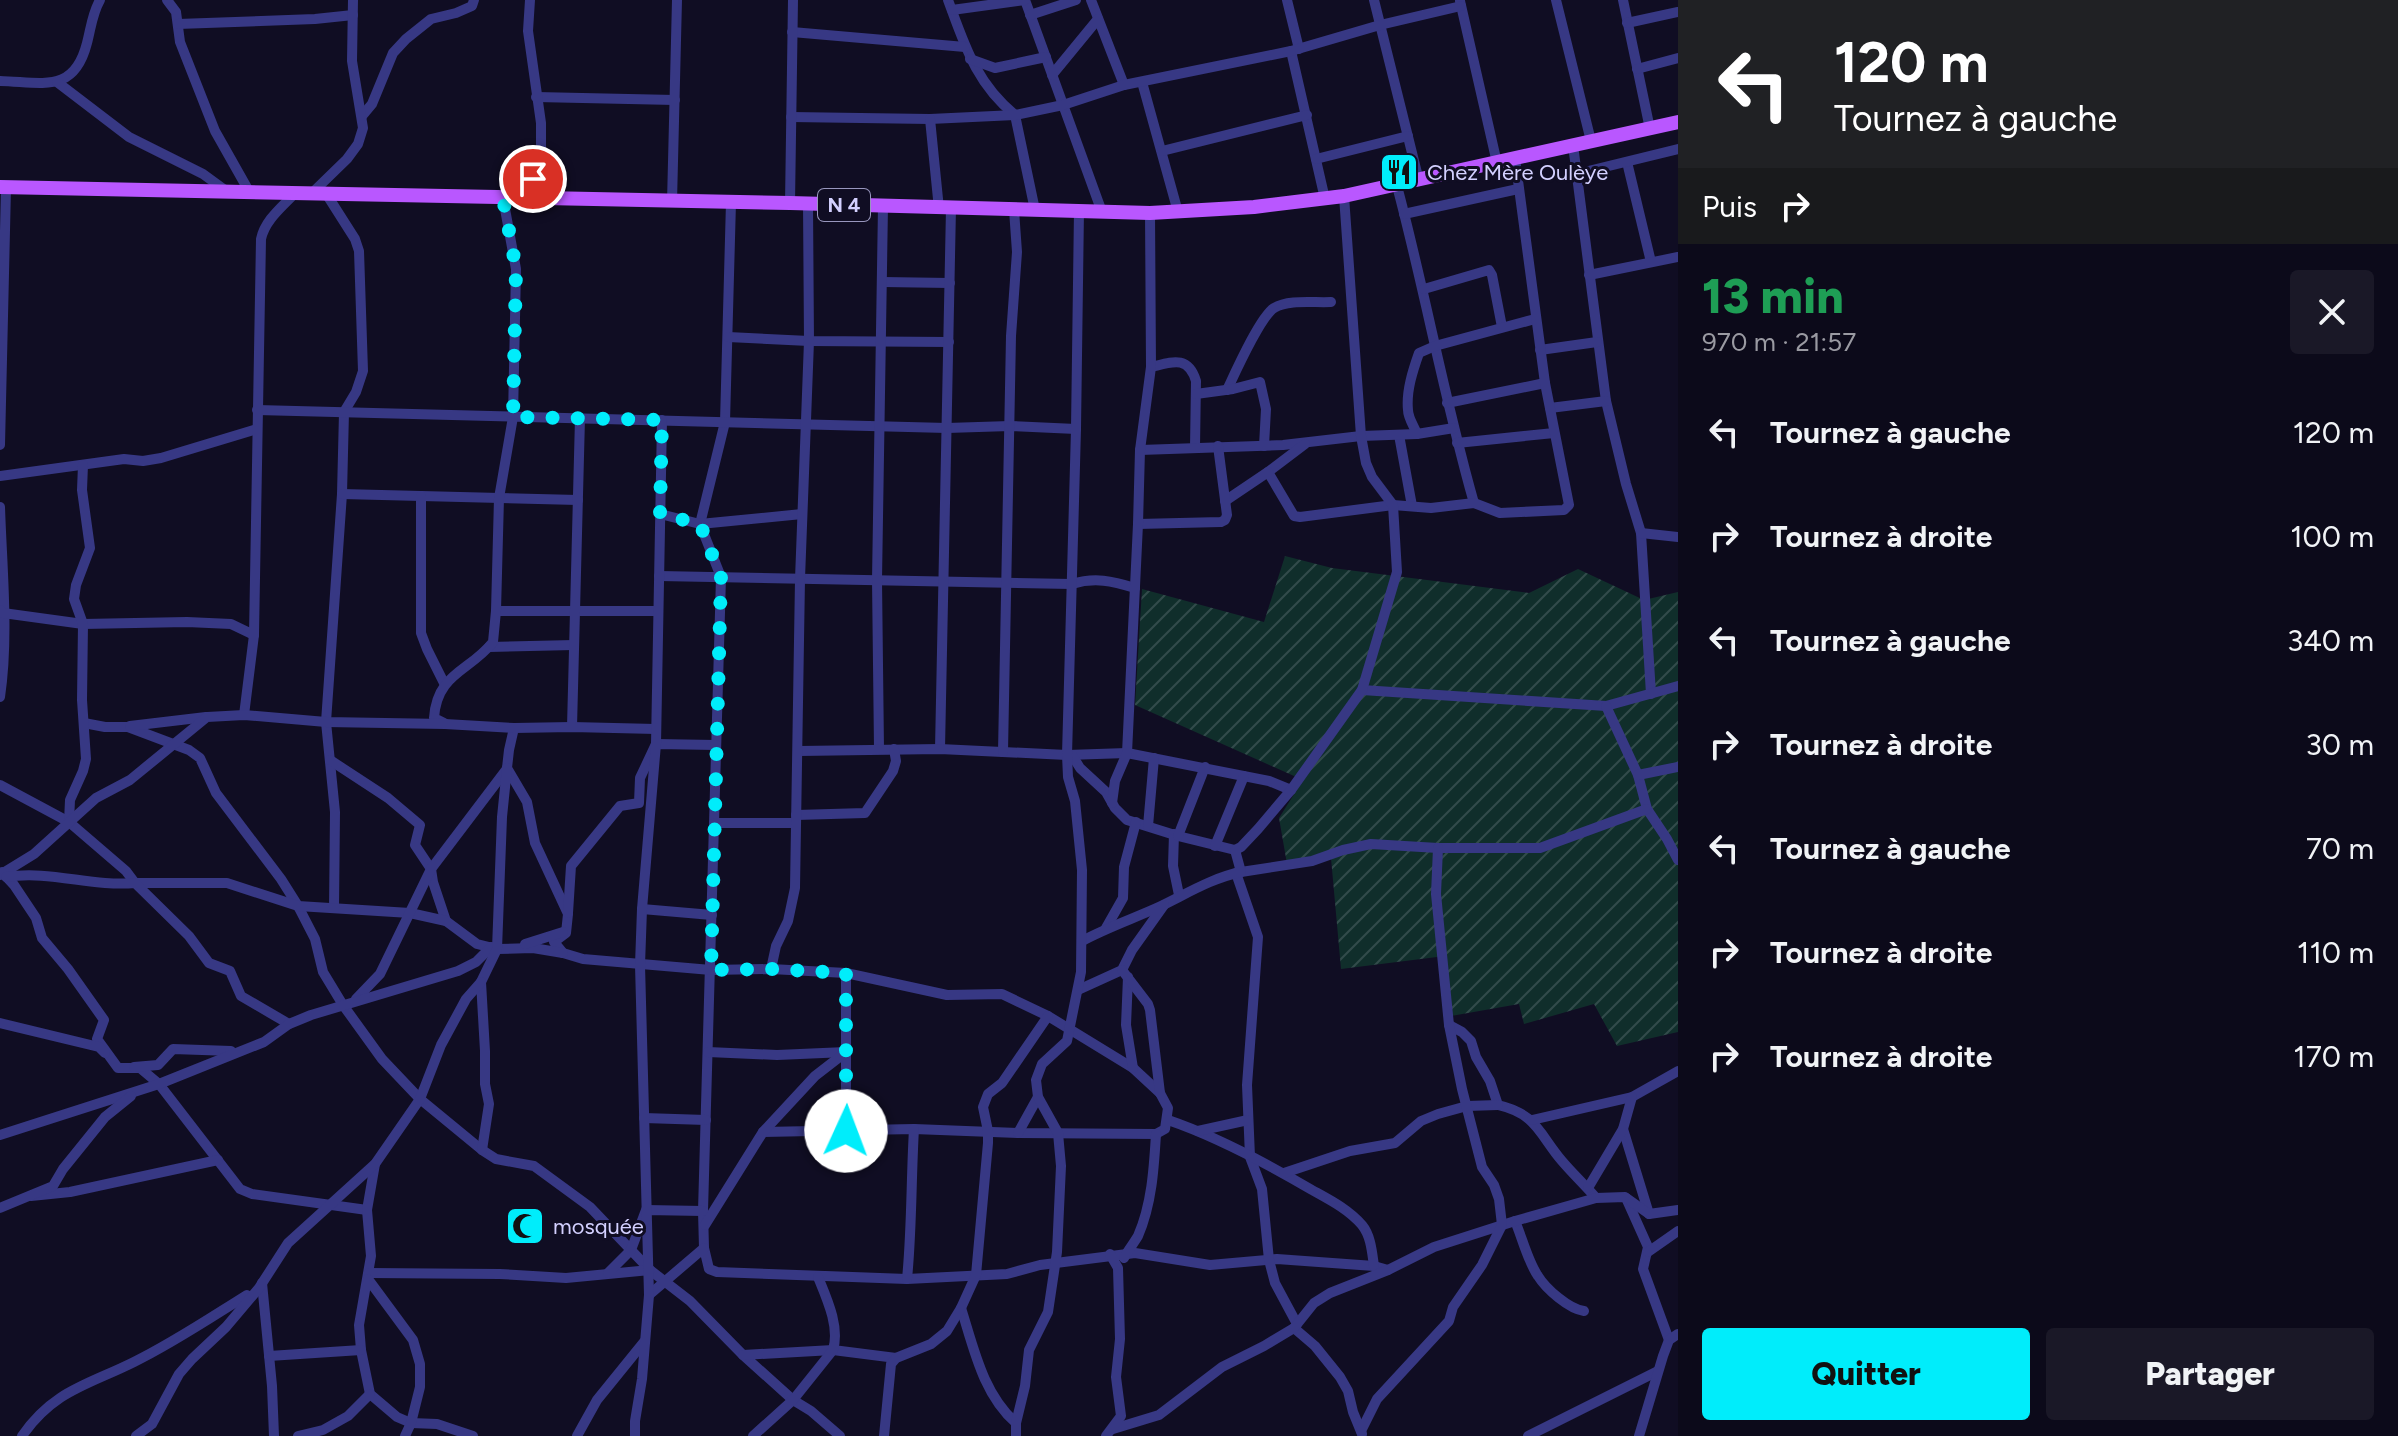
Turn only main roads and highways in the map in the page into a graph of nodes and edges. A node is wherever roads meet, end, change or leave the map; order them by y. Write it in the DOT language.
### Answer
graph roads {
  1 [pos="1678,122"];
  2 [pos="3,188"];
  1 -- 2 [label="main road, N 4"];
}
